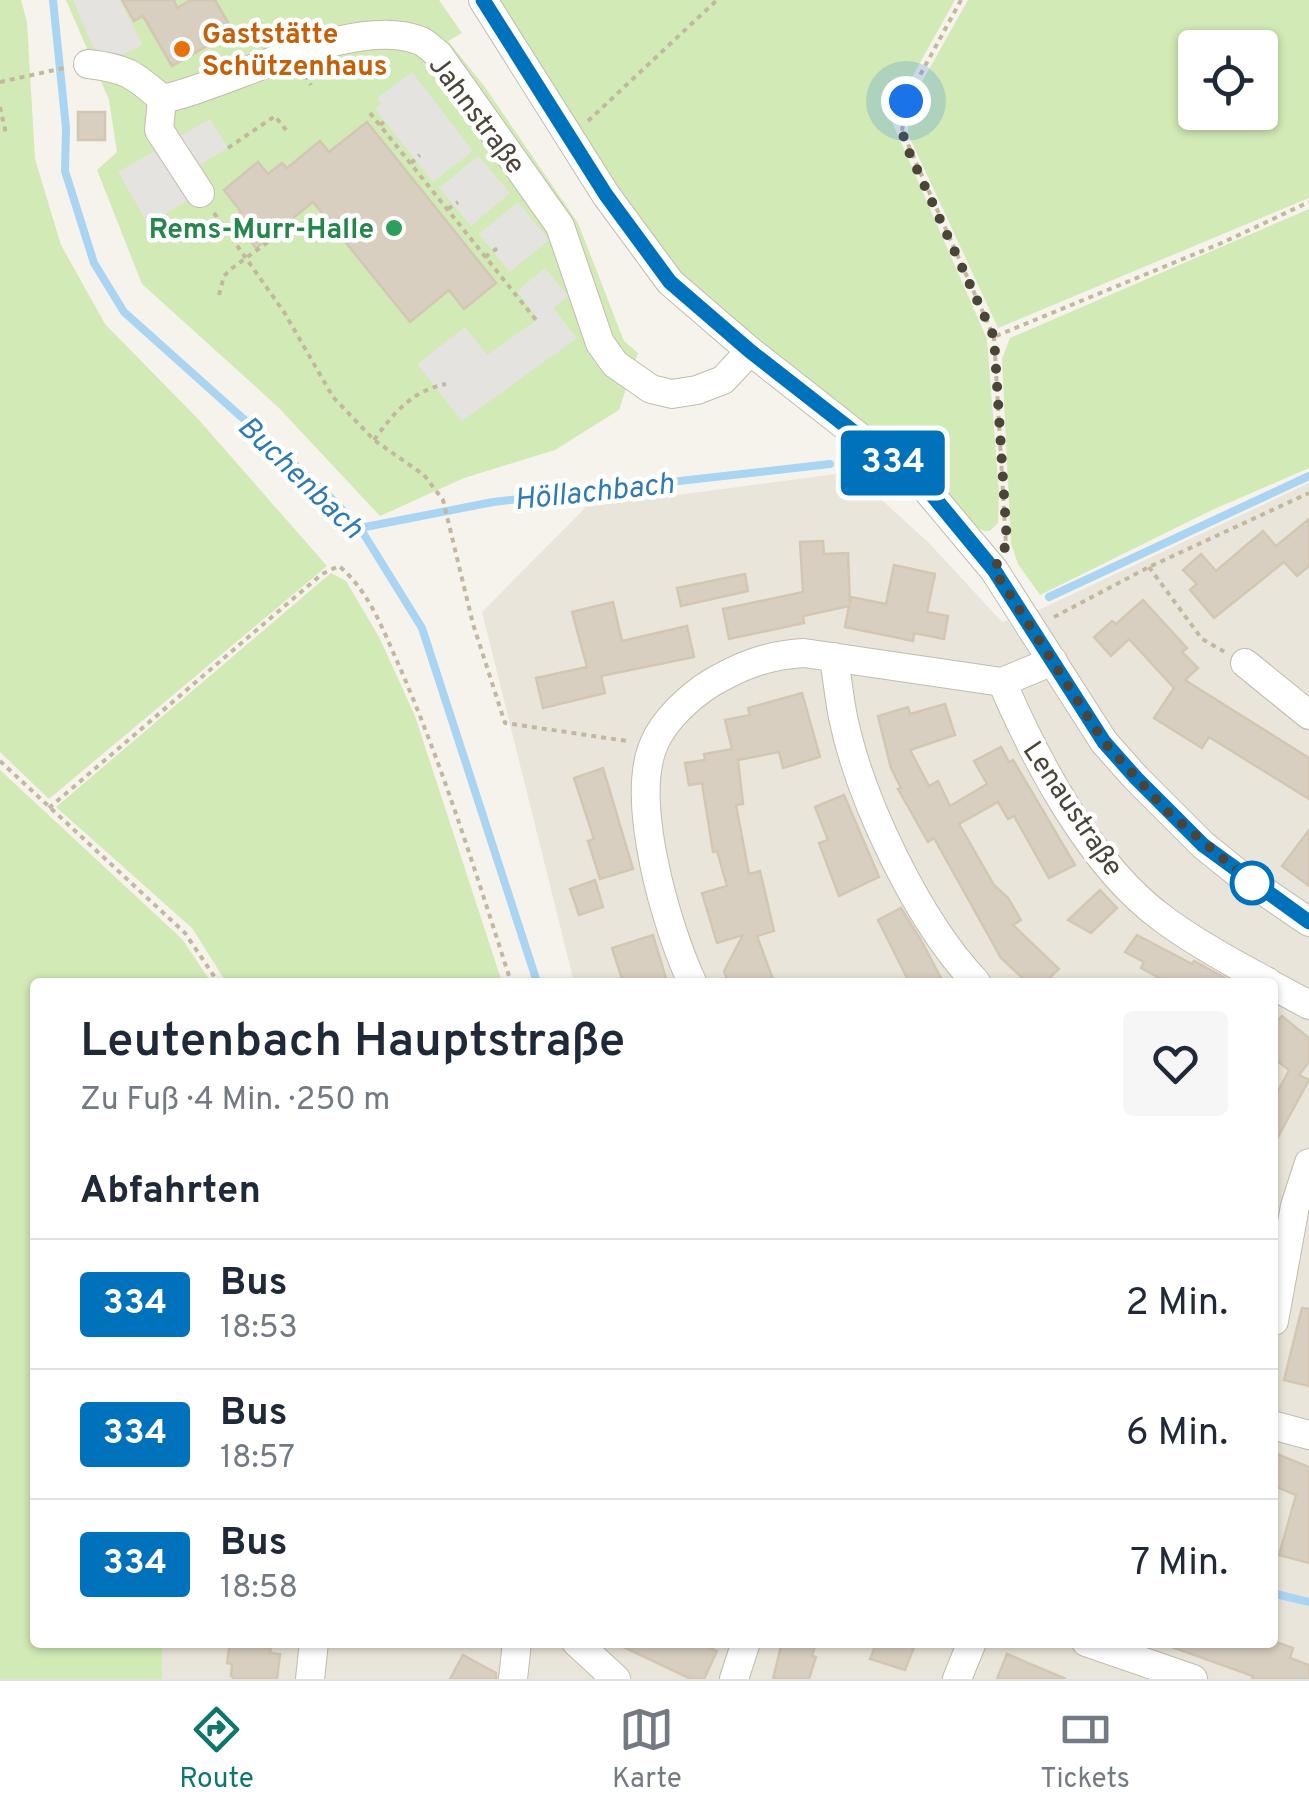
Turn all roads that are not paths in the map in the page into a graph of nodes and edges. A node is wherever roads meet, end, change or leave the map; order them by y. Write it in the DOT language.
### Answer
graph roads {
  1 [pos="483,0"];
  2 [pos="88,64"];
  3 [pos="162,99"];
  4 [pos="200,193"];
  5 [pos="750,351"];
  6 [pos="834,657"];
  7 [pos="1053,661"];
  8 [pos="1245,663"];
  9 [pos="1002,682"];
  10 [pos="1309,715"];
  11 [pos="1309,922"];
  12 [pos="690,978"];
  13 [pos="972,978"];
  14 [pos="1260,978"];
  15 [pos="1278,988"];
  16 [pos="1309,1005"];
  17 [pos="1309,1163"];
  18 [pos="1284,1202"];
  19 [pos="1278,1273"];
  20 [pos="1278,1427"];
  21 [pos="1309,1435"];
  22 [pos="313,1648"];
  23 [pos="516,1648"];
  24 [pos="582,1648"];
  25 [pos="744,1648"];
  26 [pos="970,1648"];
  27 [pos="1103,1648"];
  28 [pos="310,1679"];
  29 [pos="513,1679"];
  30 [pos="616,1679"];
  31 [pos="734,1679"];
  32 [pos="957,1679"];
  33 [pos="1193,1679"];
  1 -- 5 [label="street"];
  2 -- 3 [label="street"];
  3 -- 4 [label="street"];
  3 -- 5 [label="street, Jahnstraße"];
  5 -- 7 [label="street"];
  6 -- 9 [label="street"];
  6 -- 12 [label="street"];
  6 -- 13 [label="street"];
  7 -- 9 [label="street"];
  7 -- 11 [label="street"];
  8 -- 10 [label="street"];
  9 -- 14 [label="street, Lenaustraße"];
  15 -- 16 [label="street, Lenaustraße"];
  17 -- 18 [label="street"];
  18 -- 19 [label="street"];
  20 -- 21 [label="street"];
  22 -- 28 [label="street"];
  23 -- 29 [label="street"];
  24 -- 30 [label="street"];
  25 -- 31 [label="street"];
  26 -- 32 [label="street"];
  27 -- 33 [label="street"];
}
